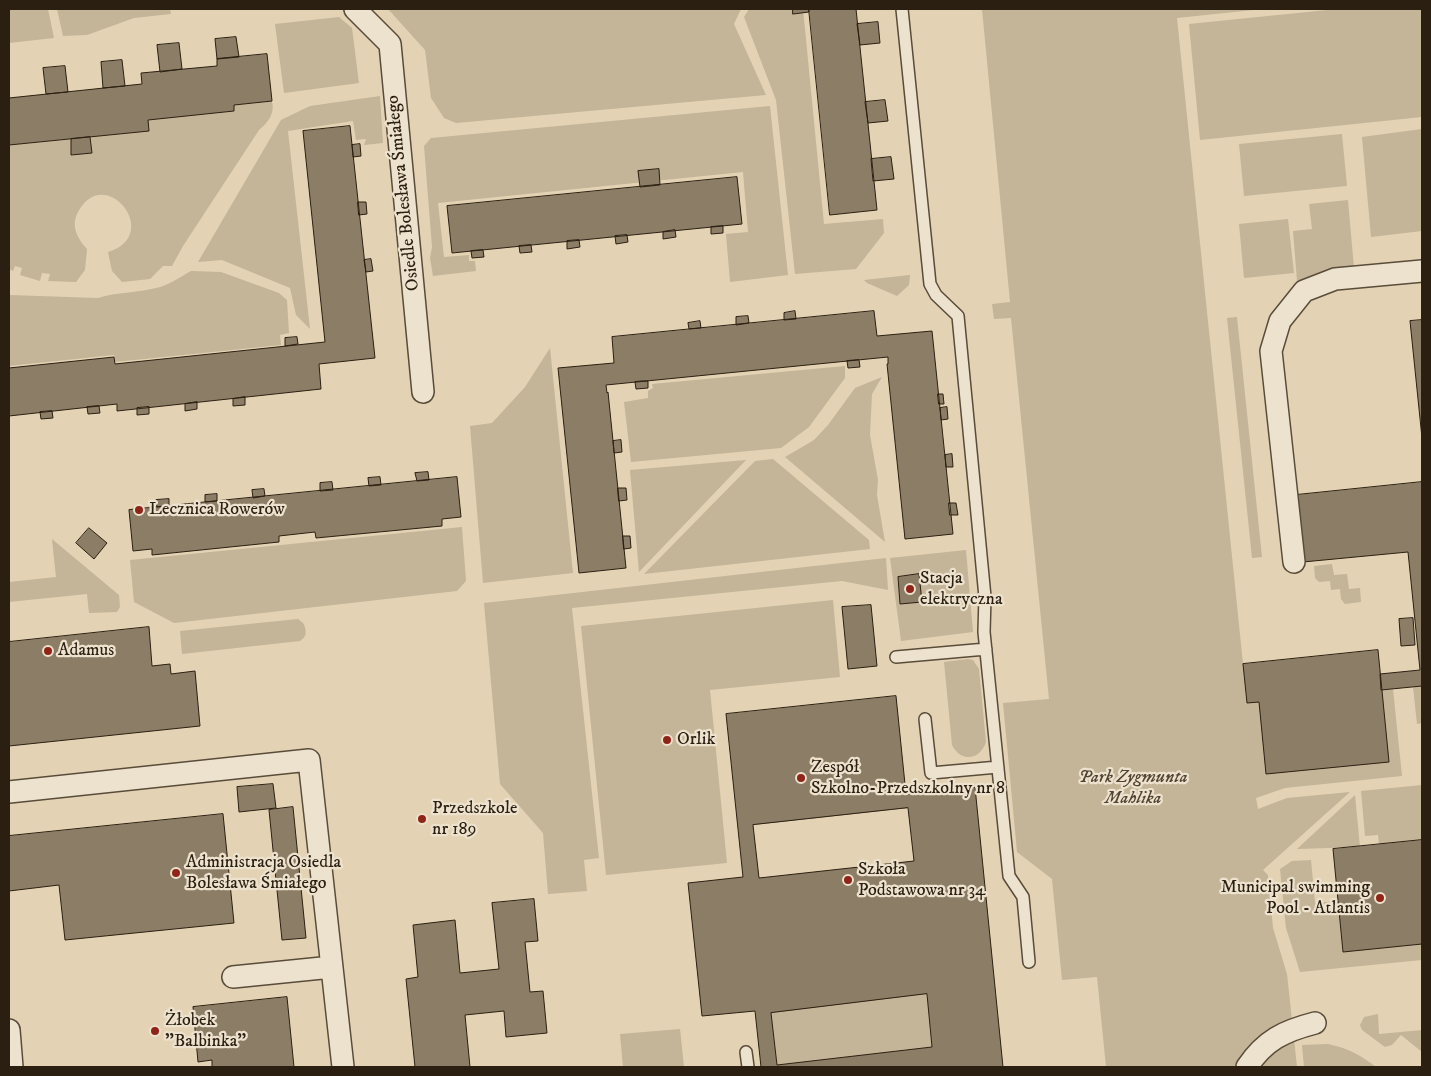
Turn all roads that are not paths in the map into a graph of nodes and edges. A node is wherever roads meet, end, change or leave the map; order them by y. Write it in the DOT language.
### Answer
graph roads {
  1 [pos="355,9"];
  2 [pos="902,9"];
  3 [pos="1422,271"];
  4 [pos="423,392"];
  5 [pos="1294,562"];
  6 [pos="986,649"];
  7 [pos="896,657"];
  8 [pos="925,719"];
  9 [pos="998,767"];
  10 [pos="9,792"];
  11 [pos="1029,962"];
  12 [pos="332,967"];
  13 [pos="234,976"];
  14 [pos="1315,1023"];
  15 [pos="9,1030"];
  16 [pos="746,1052"];
  17 [pos="12,1067"];
  18 [pos="343,1067"];
  19 [pos="748,1067"];
  20 [pos="1247,1067"];
  1 -- 4 [label="street, Osiedle Bolesława Śmiałego"];
  2 -- 6 [label="lane"];
  3 -- 5 [label="street"];
  6 -- 7 [label="lane"];
  6 -- 9 [label="lane"];
  8 -- 9 [label="lane"];
  9 -- 11 [label="lane"];
  10 -- 12 [label="street"];
  12 -- 13 [label="street"];
  12 -- 18 [label="street"];
  14 -- 20 [label="street"];
  15 -- 17 [label="street"];
  16 -- 19 [label="lane"];
}
